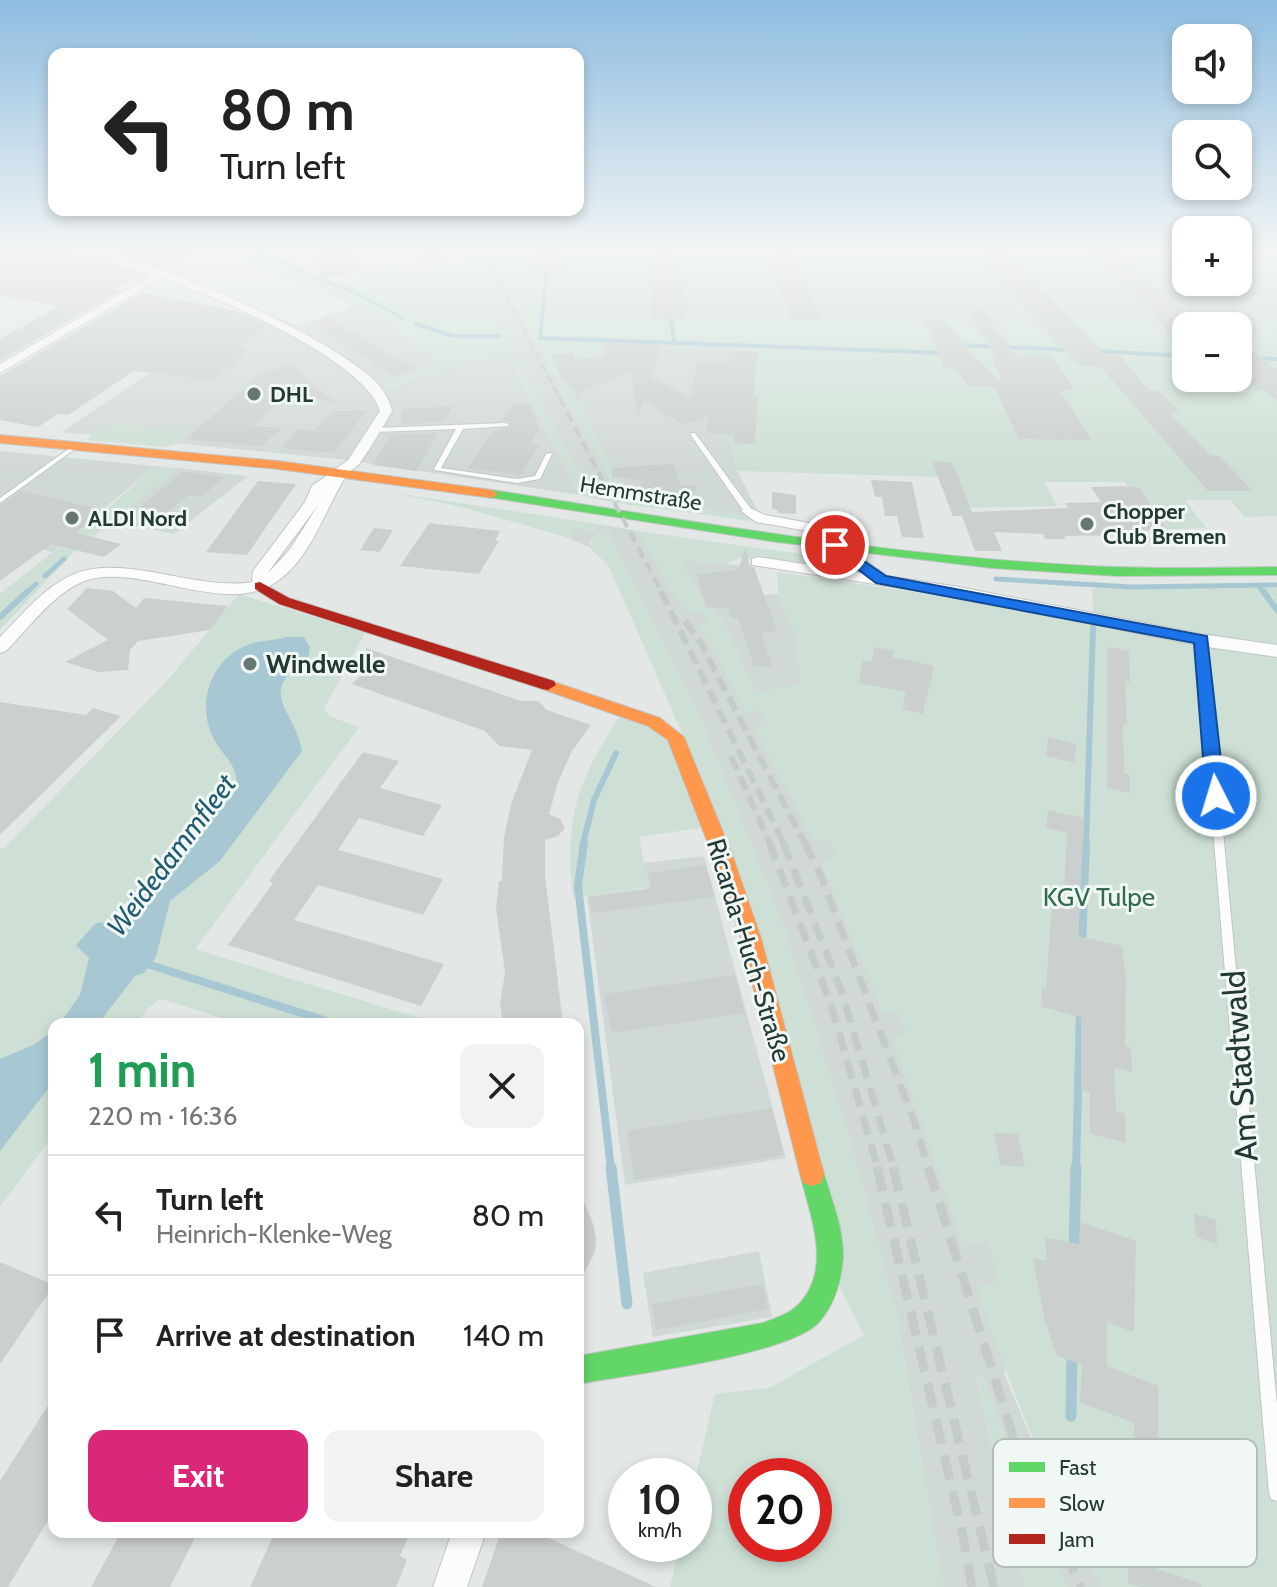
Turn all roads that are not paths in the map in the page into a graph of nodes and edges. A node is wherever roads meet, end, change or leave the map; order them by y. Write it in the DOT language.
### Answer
graph roads {
  1 [pos="80,322"];
  2 [pos="268,322"];
  3 [pos="0,369"];
  4 [pos="506,425"];
  5 [pos="461,426"];
  6 [pos="374,430"];
  7 [pos="693,434"];
  8 [pos="0,439"];
  9 [pos="76,446"];
  10 [pos="549,454"];
  11 [pos="341,473"];
  12 [pos="0,501"];
  13 [pos="748,511"];
  14 [pos="834,538"];
  15 [pos="923,556"];
  16 [pos="758,562"];
  17 [pos="1277,571"];
  18 [pos="882,580"];
  19 [pos="260,586"];
  20 [pos="920,586"];
  21 [pos="1201,640"];
  22 [pos="0,647"];
  23 [pos="1277,651"];
  24 [pos="584,1369"];
  25 [pos="1277,1493"];
  26 [pos="467,1538"];
  27 [pos="450,1587"];
  1 -- 3 [label="street"];
  2 -- 6 [label="street"];
  4 -- 5 [label="lane"];
  5 -- 6 [label="lane"];
  5 -- 10 [label="lane"];
  6 -- 11 [label="street"];
  7 -- 13 [label="lane"];
  8 -- 9 [label="street, Hemmstraße"];
  9 -- 11 [label="street, Hemmstraße"];
  9 -- 12 [label="lane"];
  11 -- 14 [label="street, Hemmstraße"];
  11 -- 19 [label="street"];
  13 -- 14 [label="street"];
  14 -- 15 [label="street, Hemmstraße"];
  14 -- 18 [label="street"];
  15 -- 17 [label="street, Hemmstraße"];
  15 -- 20 [label="street"];
  16 -- 18 [label="street"];
  18 -- 20 [label="street"];
  19 -- 22 [label="street"];
  19 -- 24 [label="street, Ricarda-Huch-Straße"];
  20 -- 21 [label="street"];
  21 -- 23 [label="street"];
  21 -- 25 [label="lane, Am Stadtwald"];
  26 -- 27 [label="street"];
}
